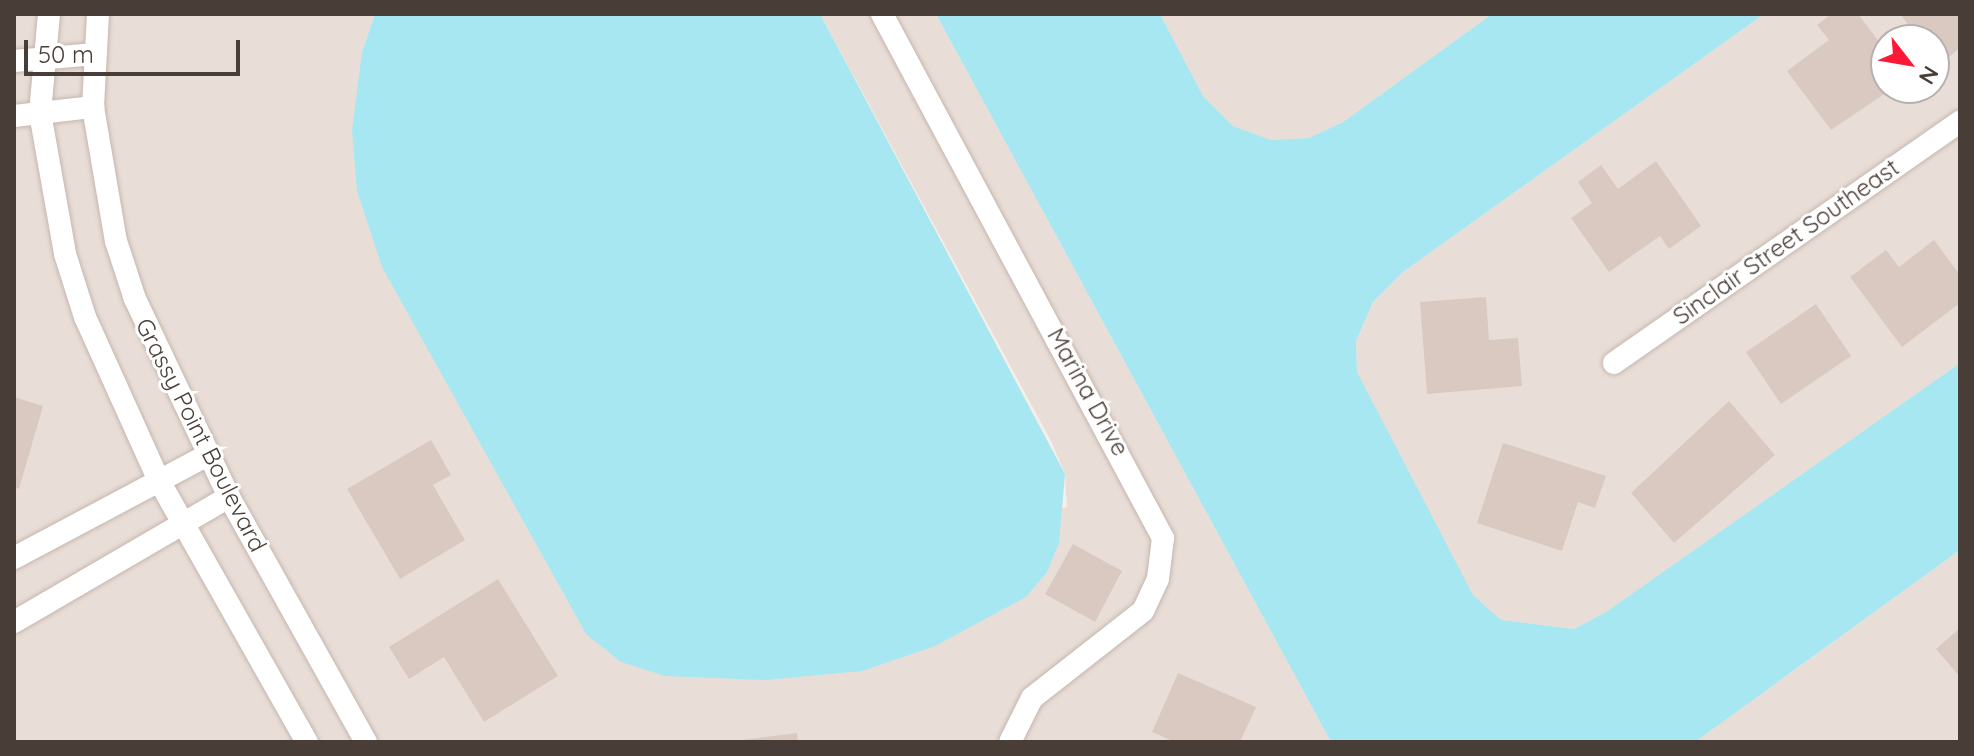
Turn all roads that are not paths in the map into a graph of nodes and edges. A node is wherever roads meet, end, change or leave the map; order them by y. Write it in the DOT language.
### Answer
graph roads {
  1 [pos="49,14"];
  2 [pos="98,14"];
  3 [pos="882,14"];
  4 [pos="96,54"];
  5 [pos="43,58"];
  6 [pos="14,61"];
  7 [pos="93,107"];
  8 [pos="40,113"];
  9 [pos="14,116"];
  10 [pos="1960,122"];
  11 [pos="1614,363"];
  12 [pos="208,455"];
  13 [pos="158,479"];
  14 [pos="229,497"];
  15 [pos="182,523"];
  16 [pos="14,558"];
  17 [pos="14,622"];
  18 [pos="307,742"];
  19 [pos="366,742"];
  20 [pos="1010,742"];
  1 -- 5 [label="street"];
  2 -- 4 [label="street, Grassy Point Boulevard"];
  3 -- 20 [label="street, Marina Drive"];
  4 -- 5 [label="street"];
  4 -- 7 [label="street, Grassy Point Boulevard"];
  5 -- 6 [label="street"];
  5 -- 8 [label="street"];
  7 -- 8 [label="street"];
  7 -- 12 [label="street, Grassy Point Boulevard"];
  8 -- 9 [label="street"];
  8 -- 13 [label="street"];
  10 -- 11 [label="street, Sinclair Street Southeast"];
  12 -- 13 [label="street"];
  12 -- 14 [label="street, Grassy Point Boulevard"];
  13 -- 15 [label="street"];
  13 -- 16 [label="street"];
  14 -- 15 [label="street"];
  14 -- 19 [label="street, Grassy Point Boulevard"];
  15 -- 17 [label="street"];
  15 -- 18 [label="street"];
}
